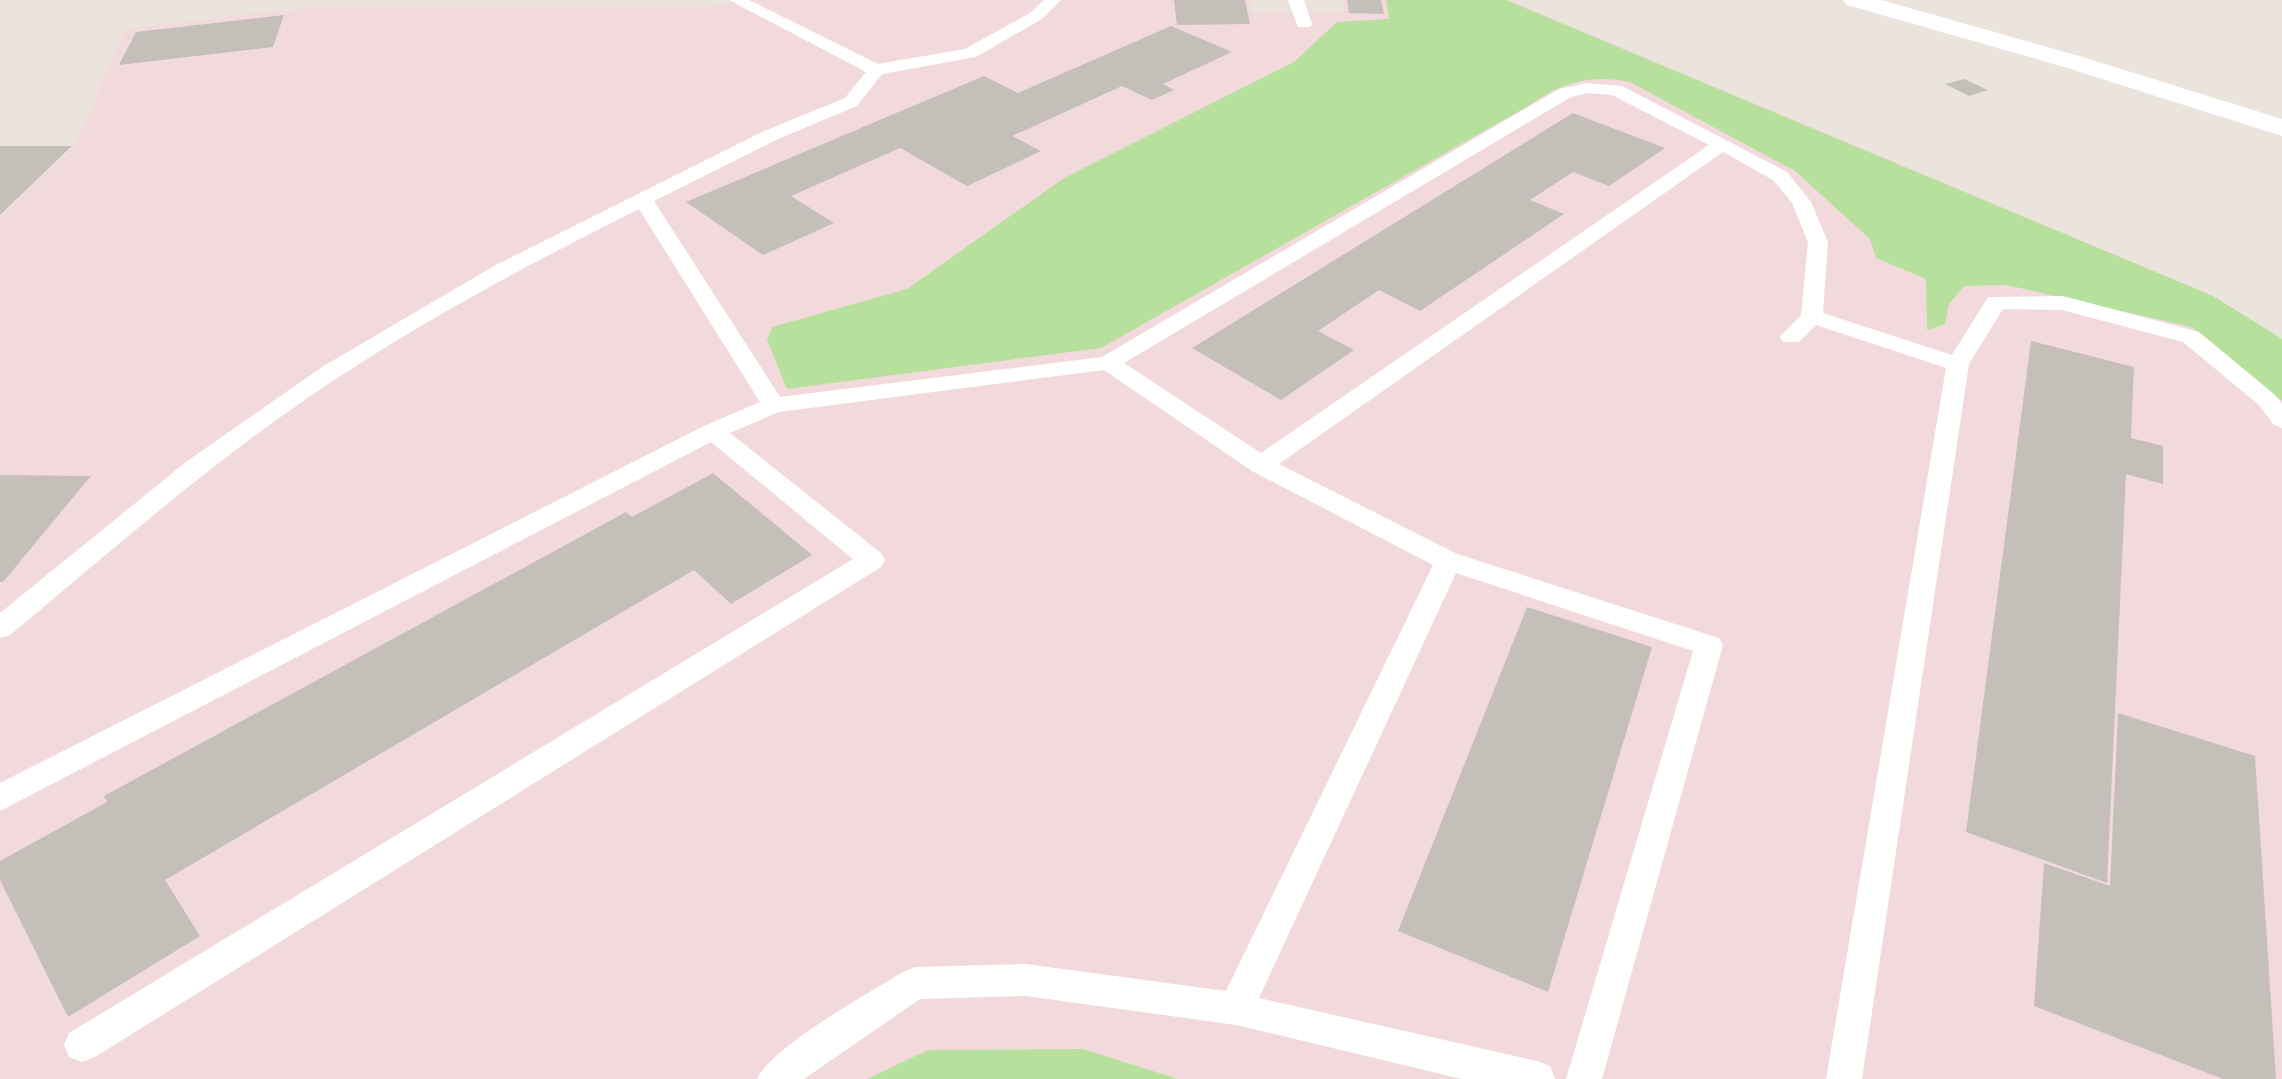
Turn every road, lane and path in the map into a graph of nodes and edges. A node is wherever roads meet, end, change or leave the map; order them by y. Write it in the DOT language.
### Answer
graph roads {
  1 [pos="737,0"];
  2 [pos="1053,0"];
  3 [pos="1296,0"];
  4 [pos="1855,0"];
  5 [pos="1304,24"];
  6 [pos="876,70"];
  7 [pos="2282,128"];
  8 [pos="1722,144"];
  9 [pos="643,199"];
  10 [pos="1812,317"];
  11 [pos="1791,337"];
  12 [pos="1108,363"];
  13 [pos="1958,364"];
  14 [pos="775,405"];
  15 [pos="2282,420"];
  16 [pos="713,431"];
  17 [pos="1261,466"];
  18 [pos="1448,561"];
  19 [pos="0,628"];
  20 [pos="0,798"];
  21 [pos="1236,1009"];
  22 [pos="82,1045"];
  23 [pos="775,1079"];
  24 [pos="1537,1079"];
  25 [pos="1584,1079"];
  26 [pos="1844,1079"];
  1 -- 6 [label="lane"];
  2 -- 6 [label="lane"];
  3 -- 5 [label="lane"];
  4 -- 7 [label="street"];
  6 -- 9 [label="lane"];
  8 -- 10 [label="lane"];
  8 -- 12 [label="lane"];
  8 -- 17 [label="lane"];
  9 -- 14 [label="lane"];
  9 -- 19 [label="lane"];
  10 -- 11 [label="lane"];
  10 -- 13 [label="lane"];
  12 -- 14 [label="lane"];
  12 -- 17 [label="lane"];
  13 -- 15 [label="lane"];
  13 -- 26 [label="lane"];
  14 -- 16 [label="lane"];
  16 -- 20 [label="lane"];
  16 -- 22 [label="lane"];
  17 -- 18 [label="lane"];
  18 -- 21 [label="lane"];
  18 -- 25 [label="lane"];
  21 -- 23 [label="lane"];
  21 -- 24 [label="lane"];
}
